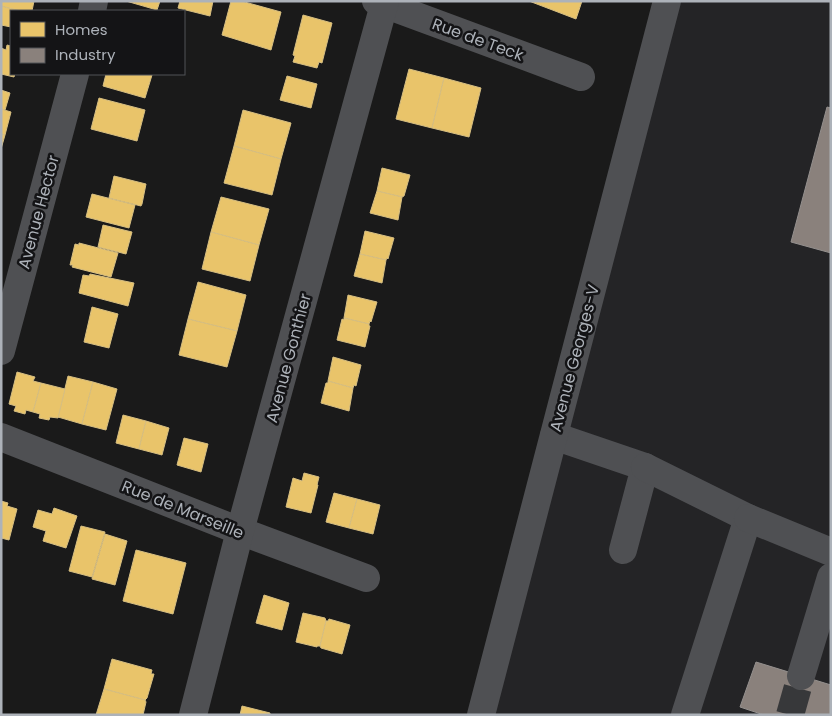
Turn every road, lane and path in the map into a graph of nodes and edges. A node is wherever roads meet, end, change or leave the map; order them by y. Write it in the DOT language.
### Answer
graph roads {
  1 [pos="667,1"];
  2 [pos="381,2"];
  3 [pos="75,75"];
  4 [pos="580,77"];
  5 [pos="1,351"];
  6 [pos="554,436"];
  7 [pos="1,437"];
  8 [pos="645,467"];
  9 [pos="748,518"];
  10 [pos="240,532"];
  11 [pos="623,550"];
  12 [pos="831,552"];
  13 [pos="831,577"];
  14 [pos="366,578"];
  15 [pos="801,676"];
  16 [pos="193,715"];
  17 [pos="481,715"];
  18 [pos="685,715"];
  1 -- 6 [label="street, Avenue Georges-V"];
  2 -- 4 [label="street, Rue de Teck"];
  2 -- 10 [label="street, Avenue Gonthier"];
  3 -- 5 [label="street, Avenue Hector"];
  6 -- 8 [label="street"];
  6 -- 17 [label="street, Avenue Georges-V"];
  7 -- 10 [label="street, Rue de Marseille"];
  8 -- 9 [label="street"];
  8 -- 11 [label="street"];
  9 -- 12 [label="street"];
  9 -- 18 [label="street"];
  10 -- 14 [label="street, Rue de Marseille"];
  10 -- 16 [label="street, Avenue Gonthier"];
  13 -- 15 [label="street"];
}
